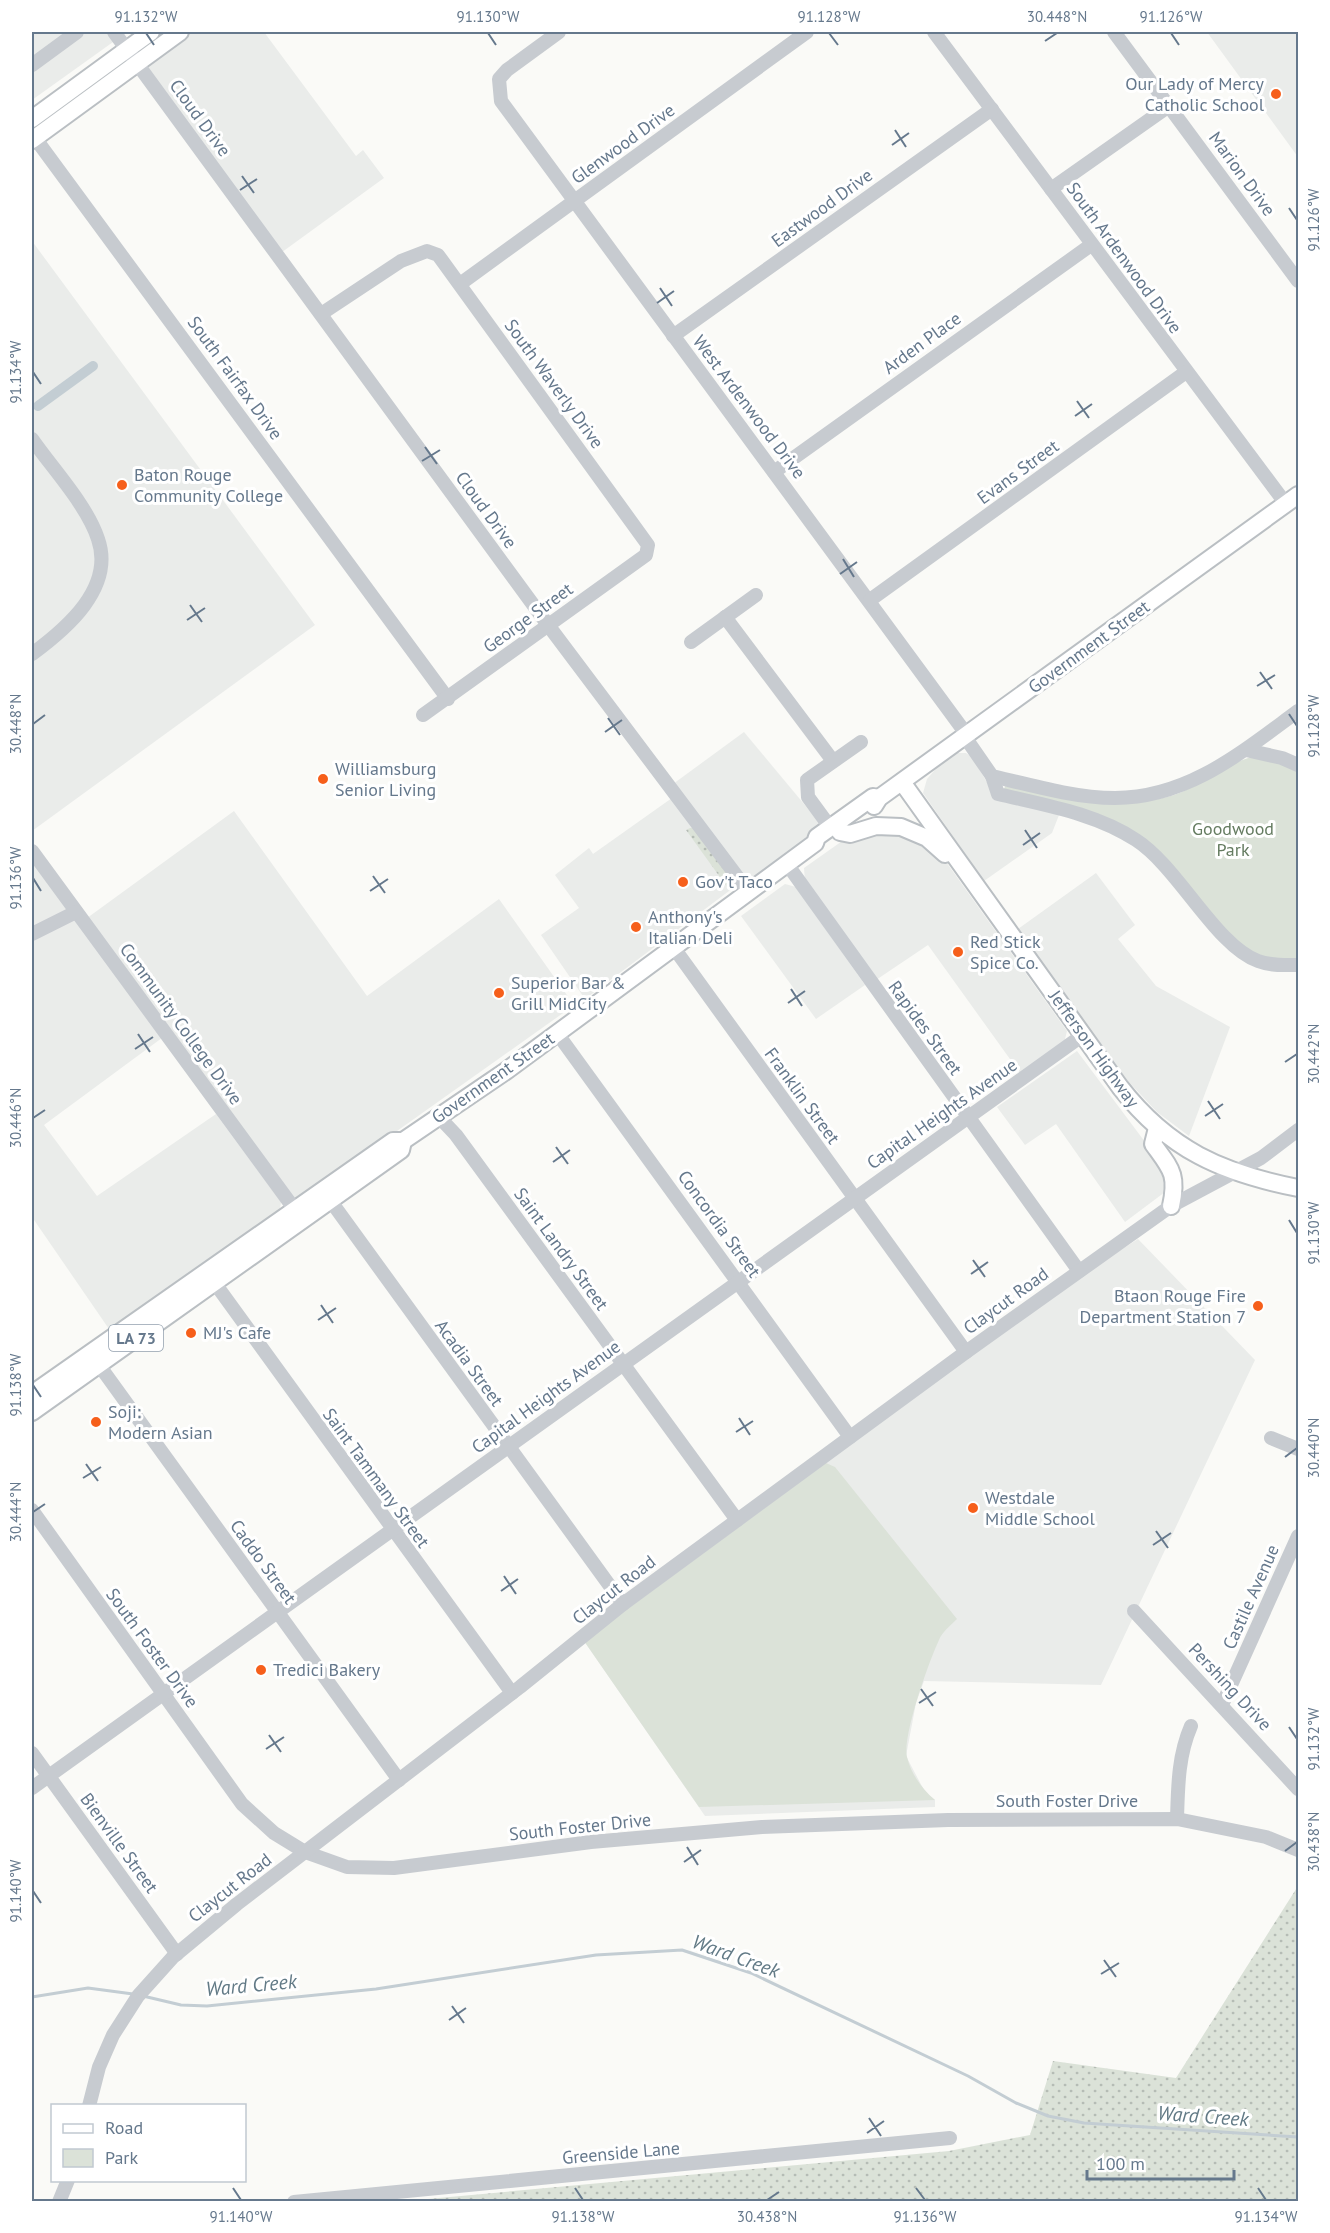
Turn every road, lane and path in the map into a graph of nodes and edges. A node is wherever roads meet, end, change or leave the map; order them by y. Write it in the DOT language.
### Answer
graph roads {
  1 [pos="77,32"];
  2 [pos="114,32"];
  3 [pos="151,32"];
  4 [pos="180,32"];
  5 [pos="559,32"];
  6 [pos="807,32"];
  7 [pos="934,32"];
  8 [pos="1114,32"];
  9 [pos="127,49"];
  10 [pos="137,63"];
  11 [pos="32,65"];
  12 [pos="1169,105"];
  13 [pos="992,109"];
  14 [pos="32,119"];
  15 [pos="33,139"];
  16 [pos="1051,189"];
  17 [pos="576,201"];
  18 [pos="1091,244"];
  19 [pos="1299,281"];
  20 [pos="460,284"];
  21 [pos="321,314"];
  22 [pos="673,336"];
  23 [pos="1186,372"];
  24 [pos="32,439"];
  25 [pos="774,472"];
  26 [pos="1292,500"];
  27 [pos="648,545"];
  28 [pos="756,595"];
  29 [pos="870,600"];
  30 [pos="725,617"];
  31 [pos="548,625"];
  32 [pos="691,642"];
  33 [pos="32,654"];
  34 [pos="448,699"];
  35 [pos="1299,711"];
  36 [pos="423,716"];
  37 [pos="966,736"];
  38 [pos="861,742"];
  39 [pos="1246,750"];
  40 [pos="833,761"];
  41 [pos="1299,765"];
  42 [pos="992,777"];
  43 [pos="902,782"];
  44 [pos="835,830"];
  45 [pos="32,851"];
  46 [pos="952,853"];
  47 [pos="787,864"];
  48 [pos="748,891"];
  49 [pos="76,912"];
  50 [pos="32,934"];
  51 [pos="674,948"];
  52 [pos="1299,965"];
  53 [pos="557,1033"];
  54 [pos="1083,1035"];
  55 [pos="440,1117"];
  56 [pos="968,1117"];
  57 [pos="1157,1128"];
  58 [pos="1299,1130"];
  59 [pos="403,1141"];
  60 [pos="358,1166"];
  61 [pos="1234,1172"];
  62 [pos="1299,1188"];
  63 [pos="853,1198"];
  64 [pos="330,1200"];
  65 [pos="1171,1206"];
  66 [pos="299,1215"];
  67 [pos="1078,1271"];
  68 [pos="739,1281"];
  69 [pos="214,1282"];
  70 [pos="966,1352"];
  71 [pos="622,1364"];
  72 [pos="99,1365"];
  73 [pos="32,1394"];
  74 [pos="32,1412"];
  75 [pos="850,1437"];
  76 [pos="1271,1438"];
  77 [pos="507,1447"];
  78 [pos="1299,1449"];
  79 [pos="32,1510"];
  80 [pos="736,1520"];
  81 [pos="392,1530"];
  82 [pos="1299,1536"];
  83 [pos="623,1604"];
  84 [pos="1134,1611"];
  85 [pos="277,1612"];
  86 [pos="512,1693"];
  87 [pos="163,1694"];
  88 [pos="1222,1705"];
  89 [pos="1191,1726"];
  90 [pos="32,1754"];
  91 [pos="48,1776"];
  92 [pos="399,1780"];
  93 [pos="32,1788"];
  94 [pos="1299,1789"];
  95 [pos="1177,1819"];
  96 [pos="1299,1850"];
  97 [pos="305,1852"];
  98 [pos="177,1954"];
  99 [pos="90,2104"];
  100 [pos="950,2138"];
  101 [pos="68,2182"];
  102 [pos="59,2202"];
  103 [pos="294,2202"];
  1 -- 11 [label="street"];
  2 -- 9 [label="street, Cloud Drive"];
  3 -- 9 [label="main road"];
  4 -- 10 [label="main road"];
  5 -- 17 [label="street, West Ardenwood Drive"];
  6 -- 17 [label="street, Glenwood Drive"];
  7 -- 13 [label="street, South Ardenwood Drive"];
  8 -- 12 [label="street, Marion Drive"];
  9 -- 10 [label="street, Cloud Drive"];
  9 -- 14 [label="main road"];
  10 -- 15 [label="main road"];
  10 -- 21 [label="street, Cloud Drive"];
  12 -- 16 [label="street"];
  12 -- 19 [label="street, Marion Drive"];
  13 -- 16 [label="street, South Ardenwood Drive"];
  13 -- 22 [label="street, Eastwood Drive"];
  15 -- 34 [label="street, South Fairfax Drive"];
  16 -- 18 [label="street, South Ardenwood Drive"];
  17 -- 20 [label="street, Glenwood Drive"];
  17 -- 22 [label="street, West Ardenwood Drive"];
  18 -- 23 [label="street, South Ardenwood Drive"];
  18 -- 25 [label="street, Arden Place"];
  20 -- 21 [label="street, South Waverly Drive"];
  20 -- 27 [label="street, South Waverly Drive"];
  21 -- 31 [label="street, Cloud Drive"];
  22 -- 25 [label="street, West Ardenwood Drive"];
  23 -- 26 [label="street, South Ardenwood Drive"];
  23 -- 29 [label="street, Evans Street"];
  24 -- 33 [label="street"];
  25 -- 29 [label="street, West Ardenwood Drive"];
  26 -- 37 [label="main road, Government Street"];
  27 -- 31 [label="street, George Street"];
  28 -- 30 [label="street"];
  29 -- 37 [label="street, West Ardenwood Drive"];
  30 -- 32 [label="street"];
  30 -- 40 [label="street"];
  31 -- 34 [label="street, George Street"];
  31 -- 48 [label="street, Cloud Drive"];
  34 -- 36 [label="street, George Street"];
  35 -- 39 [label="street"];
  37 -- 42 [label="street, West Ardenwood Drive"];
  37 -- 43 [label="main road, Government Street"];
  38 -- 40 [label="street"];
  39 -- 41 [label="street"];
  39 -- 42 [label="street"];
  40 -- 44 [label="street"];
  42 -- 52 [label="street, West Ardenwood Drive"];
  43 -- 44 [label="main road, Government Street"];
  43 -- 46 [label="main road, Jefferson Highway"];
  44 -- 46 [label="main road"];
  44 -- 47 [label="main road, Government Street / LA 73"];
  45 -- 49 [label="street, Community College Drive"];
  46 -- 54 [label="main road, Jefferson Highway"];
  47 -- 48 [label="main road, Government Street / LA 73"];
  47 -- 56 [label="street, Rapides Street"];
  48 -- 51 [label="main road, Government Street / LA 73"];
  49 -- 50 [label="street"];
  49 -- 66 [label="street, Community College Drive"];
  51 -- 53 [label="main road, Government Street / LA 73"];
  51 -- 63 [label="street, Franklin Street"];
  53 -- 55 [label="main road, Government Street / LA 73"];
  53 -- 68 [label="street, Concordia Street"];
  54 -- 56 [label="street, Capital Heights Avenue"];
  54 -- 57 [label="main road, Jefferson Highway"];
  55 -- 59 [label="main road, Government Street / LA 73"];
  55 -- 71 [label="street, Saint Landry Street"];
  56 -- 63 [label="street, Capital Heights Avenue"];
  56 -- 67 [label="street, Rapides Street"];
  57 -- 61 [label="main road, Jefferson Highway"];
  57 -- 65 [label="main road"];
  58 -- 61 [label="street, Claycut Road"];
  59 -- 60 [label="main road, Government Street / LA 73"];
  59 -- 64 [label="main road, Government Street / LA 73"];
  60 -- 64 [label="main road"];
  60 -- 66 [label="main road, Government Street / LA 73"];
  61 -- 62 [label="main road, Jefferson Highway"];
  61 -- 65 [label="street, Claycut Road"];
  63 -- 68 [label="street, Capital Heights Avenue"];
  63 -- 70 [label="street, Franklin Street"];
  64 -- 66 [label="main road, Government Street / LA 73"];
  64 -- 77 [label="street, Acadia Street"];
  65 -- 67 [label="street, Claycut Road"];
  66 -- 69 [label="main road, Government Street / LA 73"];
  66 -- 73 [label="main road, Government Street / LA 73"];
  67 -- 70 [label="street, Claycut Road"];
  68 -- 71 [label="street, Capital Heights Avenue"];
  68 -- 75 [label="street, Concordia Street"];
  69 -- 72 [label="main road, Government Street / LA 73"];
  69 -- 81 [label="street, Saint Tammany Street"];
  70 -- 75 [label="street, Claycut Road"];
  71 -- 77 [label="street, Capital Heights Avenue"];
  71 -- 80 [label="street, Saint Landry Street"];
  72 -- 74 [label="main road, Government Street / LA 73"];
  72 -- 85 [label="street, Caddo Street"];
  75 -- 80 [label="street, Claycut Road"];
  76 -- 78 [label="street"];
  77 -- 81 [label="street, Capital Heights Avenue"];
  77 -- 83 [label="street, Acadia Street"];
  79 -- 87 [label="street, South Foster Drive"];
  80 -- 83 [label="street, Claycut Road"];
  81 -- 85 [label="street, Capital Heights Avenue"];
  81 -- 86 [label="street, Saint Tammany Street"];
  82 -- 88 [label="street, Castile Avenue"];
  83 -- 86 [label="street, Claycut Road"];
  84 -- 88 [label="street, Pershing Drive"];
  85 -- 87 [label="street, Capital Heights Avenue"];
  85 -- 92 [label="street, Caddo Street"];
  86 -- 92 [label="street, Claycut Road"];
  87 -- 91 [label="street, Capital Heights Avenue"];
  87 -- 97 [label="street, South Foster Drive"];
  88 -- 94 [label="street, Pershing Drive"];
  89 -- 95 [label="street"];
  90 -- 91 [label="street, Bienville Street"];
  91 -- 93 [label="street, Capital Heights Avenue"];
  91 -- 98 [label="street, Bienville Street"];
  92 -- 97 [label="street, Claycut Road"];
  95 -- 96 [label="street, South Foster Drive"];
  95 -- 97 [label="street, South Foster Drive"];
  97 -- 98 [label="street, Claycut Road"];
  98 -- 99 [label="street, Claycut Road"];
  100 -- 103 [label="street, Greenside Lane"];
  101 -- 102 [label="street"];
}
